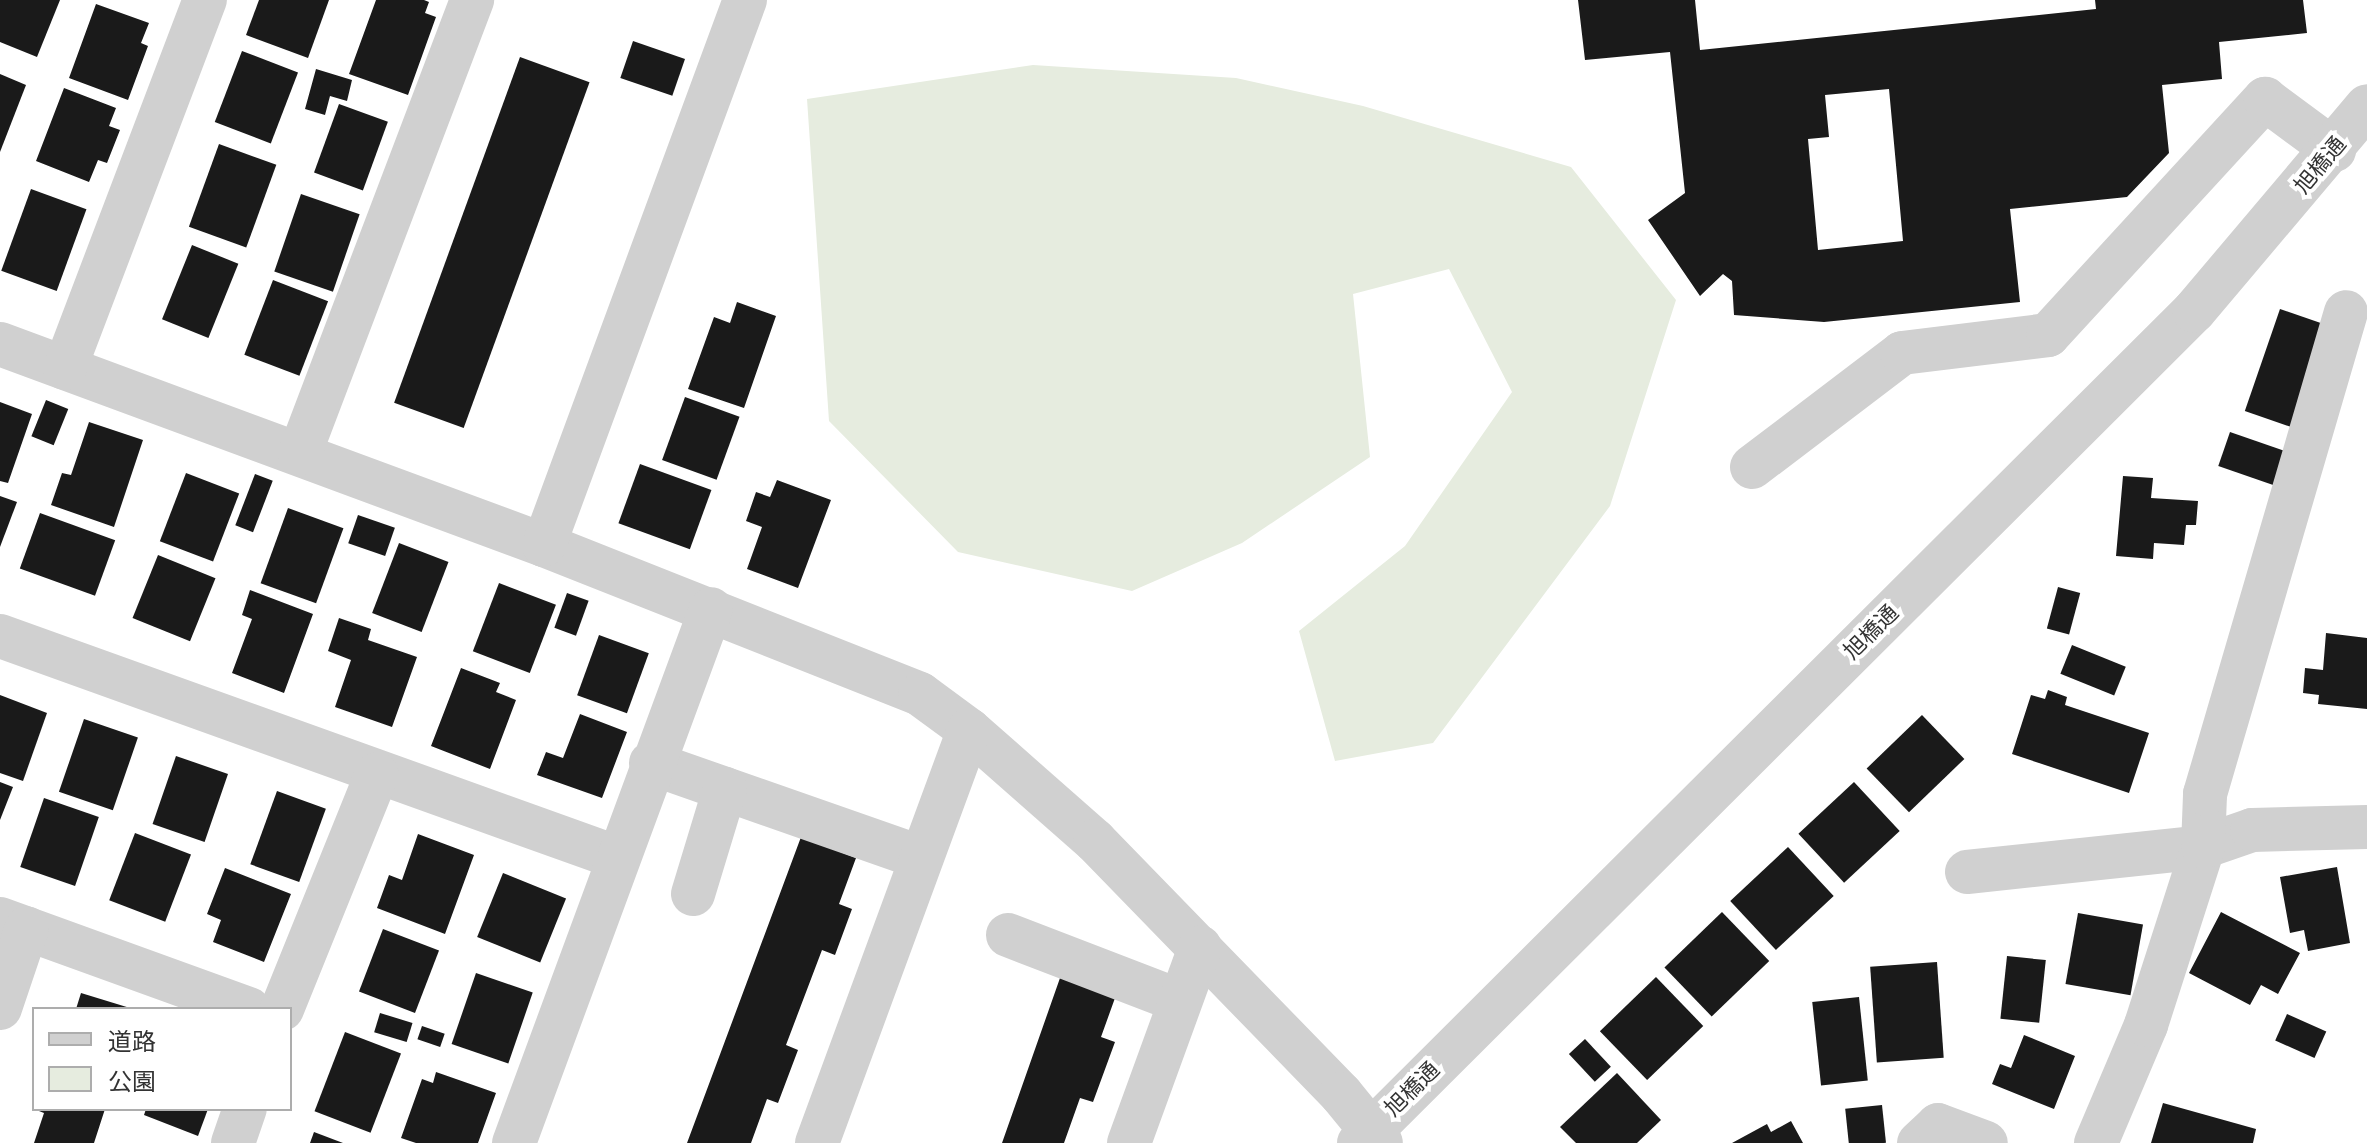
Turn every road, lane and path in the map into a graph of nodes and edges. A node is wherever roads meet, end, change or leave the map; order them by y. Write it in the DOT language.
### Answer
graph roads {
  1 [pos="205,0"];
  2 [pos="472,0"];
  3 [pos="745,0"];
  4 [pos="2367,106"];
  5 [pos="2334,150"];
  6 [pos="2346,312"];
  7 [pos="0,344"];
  8 [pos="65,368"];
  9 [pos="300,453"];
  10 [pos="1752,467"];
  11 [pos="544,545"];
  12 [pos="711,609"];
  13 [pos="0,636"];
  14 [pos="969,730"];
  15 [pos="651,763"];
  16 [pos="377,774"];
  17 [pos="725,789"];
  18 [pos="2367,827"];
  19 [pos="2203,847"];
  20 [pos="616,857"];
  21 [pos="919,857"];
  22 [pos="1967,872"];
  23 [pos="693,894"];
  24 [pos="14,924"];
  25 [pos="1008,935"];
  26 [pos="1200,948"];
  27 [pos="1180,1001"];
  28 [pos="243,1007"];
  29 [pos="283,1007"];
  30 [pos="0,1008"];
  31 [pos="244,1111"];
  32 [pos="1370,1139"];
  33 [pos="233,1143"];
  34 [pos="514,1143"];
  35 [pos="817,1143"];
  36 [pos="1129,1143"];
  37 [pos="1919,1143"];
  38 [pos="1986,1143"];
  39 [pos="2096,1143"];
  1 -- 8 [label="street"];
  2 -- 9 [label="street"];
  3 -- 11 [label="street"];
  4 -- 5 [label="street, 旭橋通"];
  5 -- 10 [label="street"];
  5 -- 32 [label="street, 旭橋通"];
  6 -- 19 [label="street"];
  7 -- 8 [label="street"];
  8 -- 9 [label="street"];
  9 -- 11 [label="street"];
  11 -- 12 [label="street"];
  12 -- 14 [label="street"];
  12 -- 15 [label="street"];
  13 -- 16 [label="street"];
  14 -- 21 [label="street"];
  14 -- 26 [label="street"];
  15 -- 17 [label="street"];
  15 -- 20 [label="street"];
  16 -- 20 [label="street"];
  16 -- 29 [label="street"];
  17 -- 21 [label="street"];
  17 -- 23 [label="street"];
  18 -- 19 [label="street"];
  19 -- 22 [label="street"];
  19 -- 39 [label="street"];
  20 -- 34 [label="street"];
  21 -- 35 [label="street"];
  24 -- 28 [label="street"];
  24 -- 30 [label="street"];
  25 -- 27 [label="street"];
  26 -- 27 [label="street"];
  26 -- 32 [label="street"];
  27 -- 36 [label="street"];
  31 -- 33 [label="street"];
  37 -- 38 [label="street"];
}
